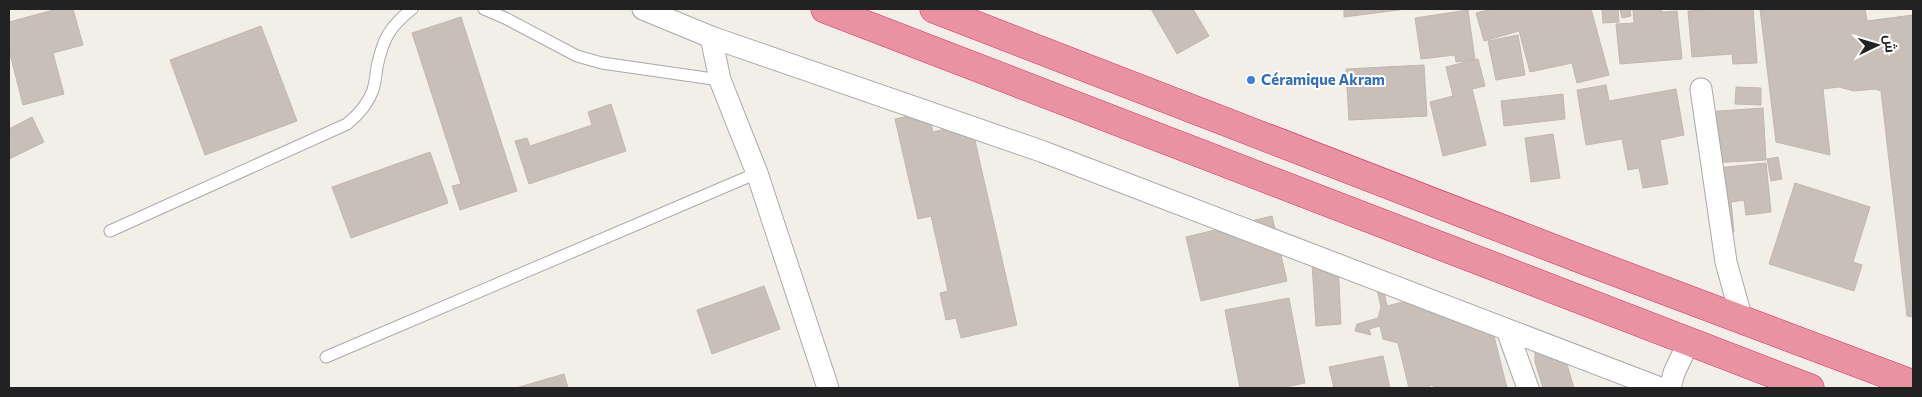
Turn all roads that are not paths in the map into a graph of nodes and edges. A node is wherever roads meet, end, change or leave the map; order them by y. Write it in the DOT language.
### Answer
graph roads {
  1 [pos="412,9"];
  2 [pos="484,9"];
  3 [pos="642,9"];
  4 [pos="825,9"];
  5 [pos="934,9"];
  6 [pos="711,37"];
  7 [pos="720,80"];
  8 [pos="1702,89"];
  9 [pos="757,173"];
  10 [pos="110,231"];
  11 [pos="1742,320"];
  12 [pos="1507,330"];
  13 [pos="1689,341"];
  14 [pos="326,357"];
  15 [pos="1913,384"];
  16 [pos="828,388"];
  17 [pos="1528,388"];
  18 [pos="1660,388"];
  19 [pos="1670,388"];
  20 [pos="1810,388"];
  1 -- 10 [label="lane"];
  2 -- 7 [label="lane"];
  3 -- 6 [label="street"];
  4 -- 13 [label="highway"];
  5 -- 11 [label="highway"];
  6 -- 7 [label="street"];
  6 -- 12 [label="street"];
  7 -- 9 [label="street"];
  8 -- 11 [label="street"];
  9 -- 14 [label="lane"];
  9 -- 16 [label="street"];
  11 -- 15 [label="highway"];
  12 -- 17 [label="street"];
  12 -- 18 [label="street"];
  13 -- 19 [label="street"];
  13 -- 20 [label="highway"];
}
